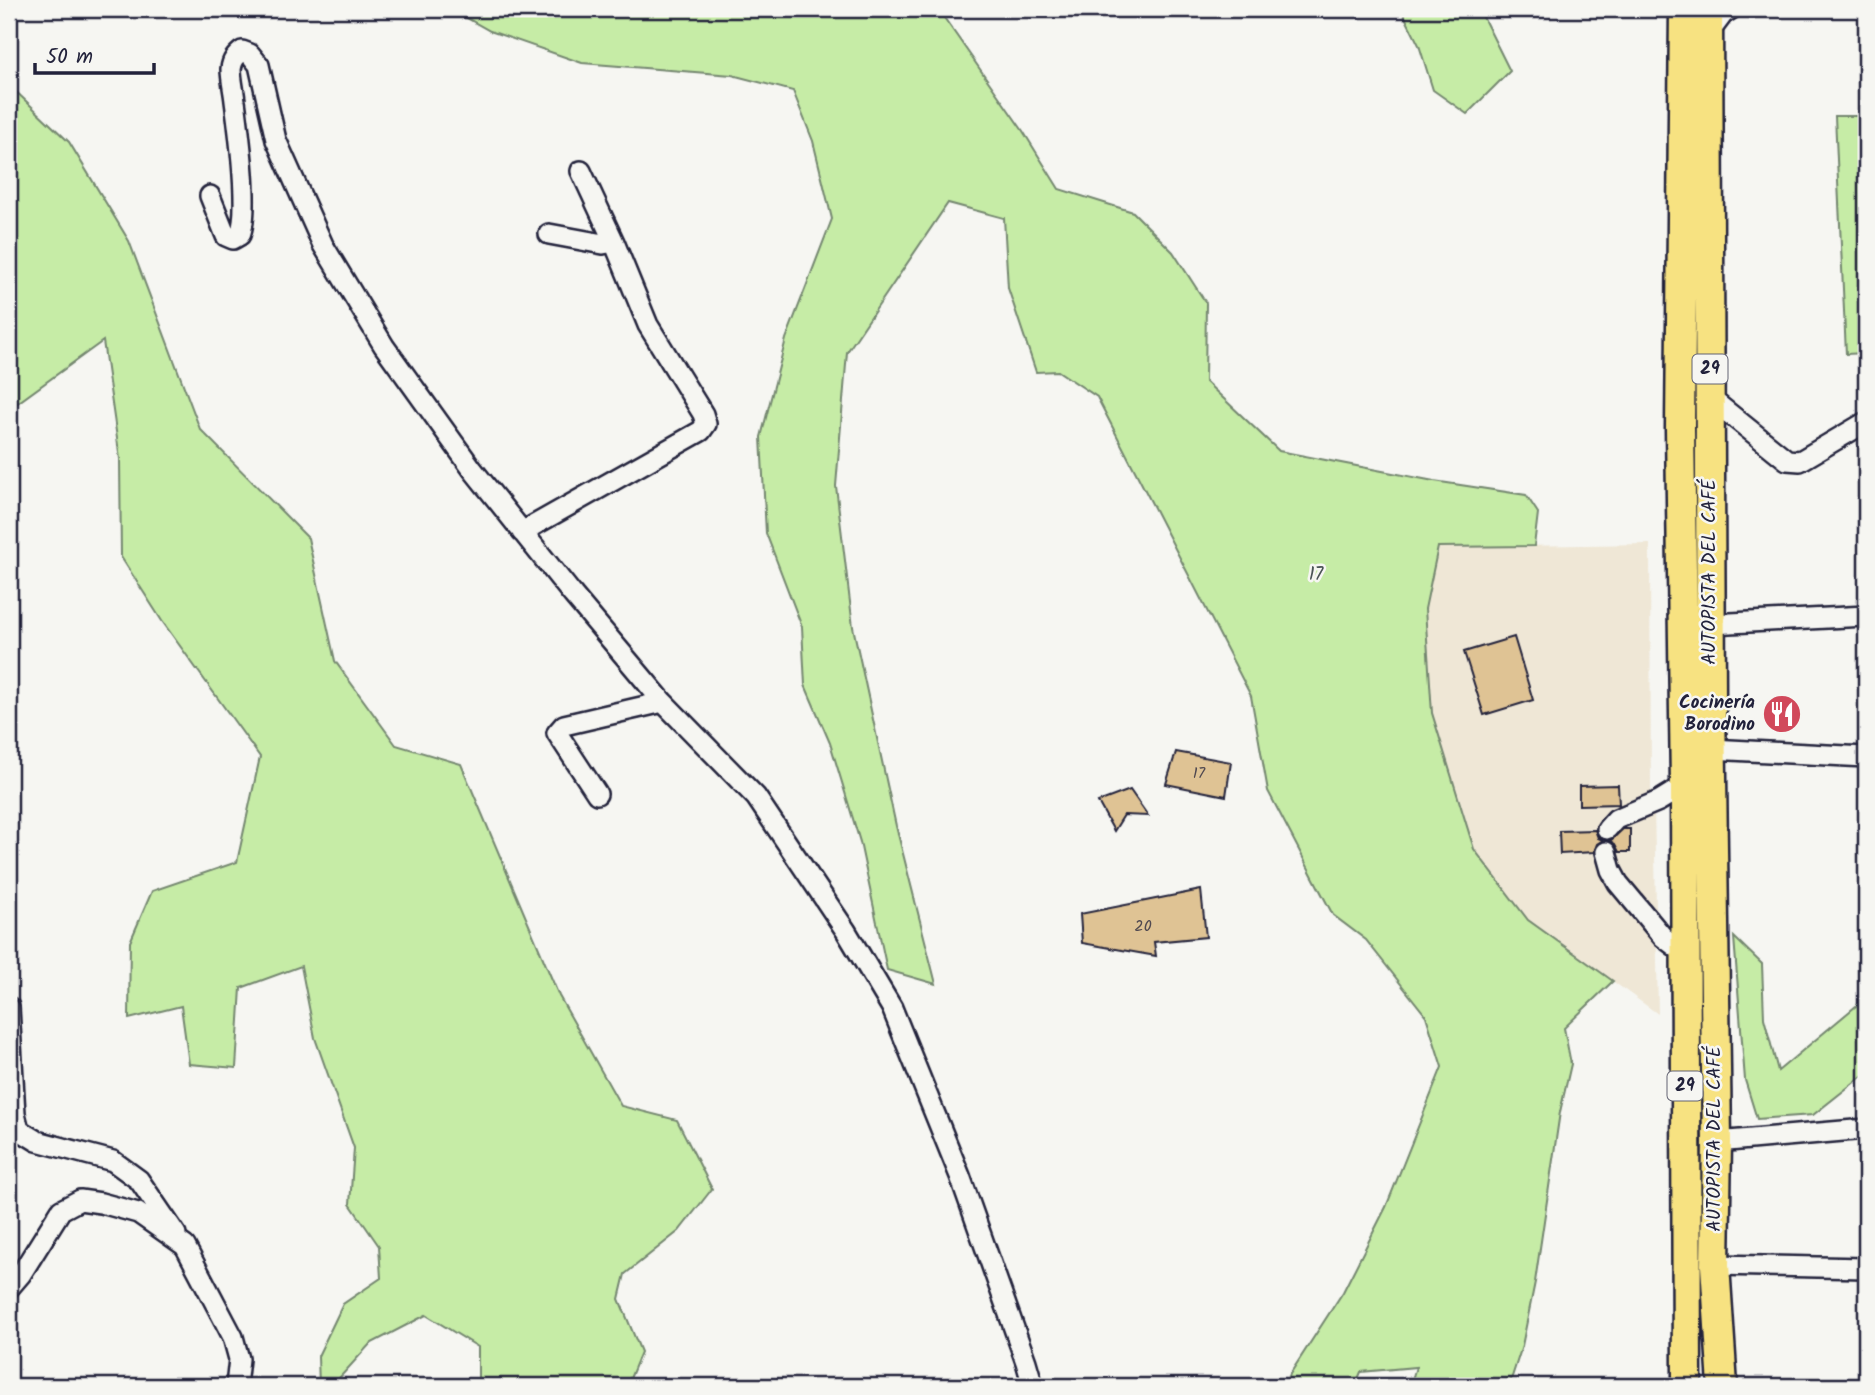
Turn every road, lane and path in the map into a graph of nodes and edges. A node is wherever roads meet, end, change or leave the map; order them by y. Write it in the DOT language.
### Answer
graph roads {
  1 [pos="1684,9"];
  2 [pos="1731,9"];
  3 [pos="1708,21"];
  4 [pos="581,171"];
  5 [pos="210,196"];
  6 [pos="549,234"];
  7 [pos="614,242"];
  8 [pos="1710,398"];
  9 [pos="1866,422"];
  10 [pos="522,532"];
  11 [pos="1866,616"];
  12 [pos="1711,624"];
  13 [pos="663,702"];
  14 [pos="1711,749"];
  15 [pos="1866,757"];
  16 [pos="1685,786"];
  17 [pos="597,794"];
  18 [pos="1607,829"];
  19 [pos="1606,852"];
  20 [pos="1684,953"];
  21 [pos="9,1006"];
  22 [pos="1866,1129"];
  23 [pos="1717,1142"];
  24 [pos="185,1246"];
  25 [pos="1715,1265"];
  26 [pos="1866,1268"];
  27 [pos="9,1288"];
  28 [pos="236,1386"];
  29 [pos="1033,1386"];
  30 [pos="1687,1386"];
  31 [pos="1723,1386"];
  1 -- 16 [label="highway, AUTOPISTA DEL CAFÉ / 29"];
  2 -- 3 [label="street"];
  3 -- 8 [label="highway, AUTOPISTA DEL CAFÉ / 29"];
  4 -- 7 [label="street"];
  5 -- 10 [label="street"];
  6 -- 7 [label="street"];
  7 -- 10 [label="street"];
  8 -- 9 [label="street"];
  8 -- 12 [label="highway, AUTOPISTA DEL CAFÉ / 29"];
  10 -- 13 [label="street"];
  11 -- 12 [label="street"];
  12 -- 14 [label="highway, AUTOPISTA DEL CAFÉ / 29"];
  13 -- 17 [label="street"];
  13 -- 29 [label="street"];
  14 -- 15 [label="street"];
  14 -- 23 [label="highway, AUTOPISTA DEL CAFÉ / 29"];
  16 -- 18 [label="street"];
  16 -- 20 [label="highway, AUTOPISTA DEL CAFÉ / 29"];
  19 -- 20 [label="street"];
  20 -- 30 [label="highway, AUTOPISTA DEL CAFÉ / 29"];
  21 -- 24 [label="street"];
  22 -- 23 [label="street"];
  23 -- 25 [label="highway, AUTOPISTA DEL CAFÉ / 29"];
  24 -- 27 [label="street"];
  24 -- 28 [label="street"];
  25 -- 26 [label="street"];
  25 -- 31 [label="highway, AUTOPISTA DEL CAFÉ / 29"];
}
